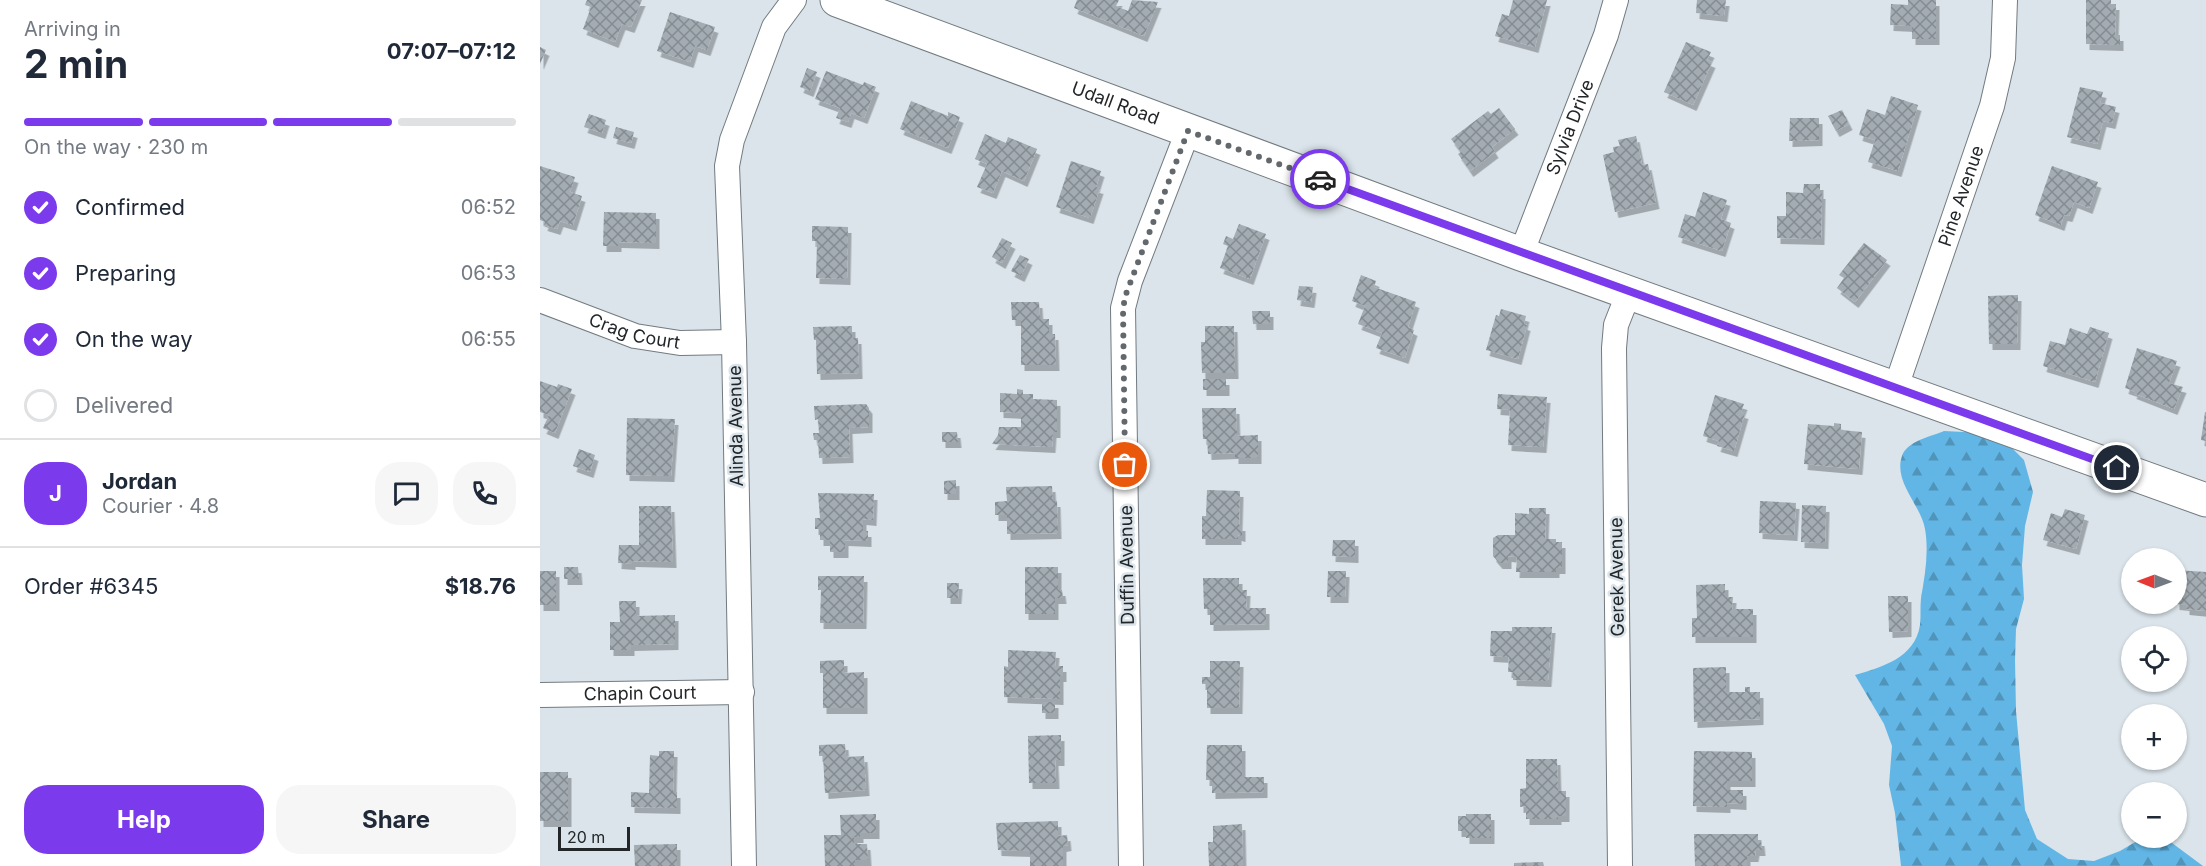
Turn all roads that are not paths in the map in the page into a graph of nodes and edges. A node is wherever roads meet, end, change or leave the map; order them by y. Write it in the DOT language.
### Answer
graph roads {
  1 [pos="794,0"];
  2 [pos="837,0"];
  3 [pos="1616,0"];
  4 [pos="2005,0"];
  5 [pos="1188,131"];
  6 [pos="1521,254"];
  7 [pos="1629,292"];
  8 [pos="540,300"];
  9 [pos="734,342"];
  10 [pos="1896,387"];
  11 [pos="2206,500"];
  12 [pos="742,692"];
  13 [pos="540,695"];
  14 [pos="744,866"];
  15 [pos="1131,866"];
  16 [pos="1620,866"];
  1 -- 9 [label="street, Alinda Avenue"];
  2 -- 5 [label="main road, Udall Road"];
  3 -- 6 [label="street, Sylvia Drive"];
  4 -- 10 [label="street, Pine Avenue"];
  5 -- 6 [label="main road, Udall Road"];
  5 -- 15 [label="street, Duffin Avenue"];
  6 -- 7 [label="main road, Udall Road"];
  7 -- 10 [label="main road, Udall Road"];
  7 -- 16 [label="street, Gerek Avenue"];
  8 -- 9 [label="street, Crag Court"];
  9 -- 12 [label="street, Alinda Avenue"];
  10 -- 11 [label="main road, Udall Road"];
  12 -- 13 [label="street, Chapin Court"];
  12 -- 14 [label="street, Alinda Avenue"];
}
